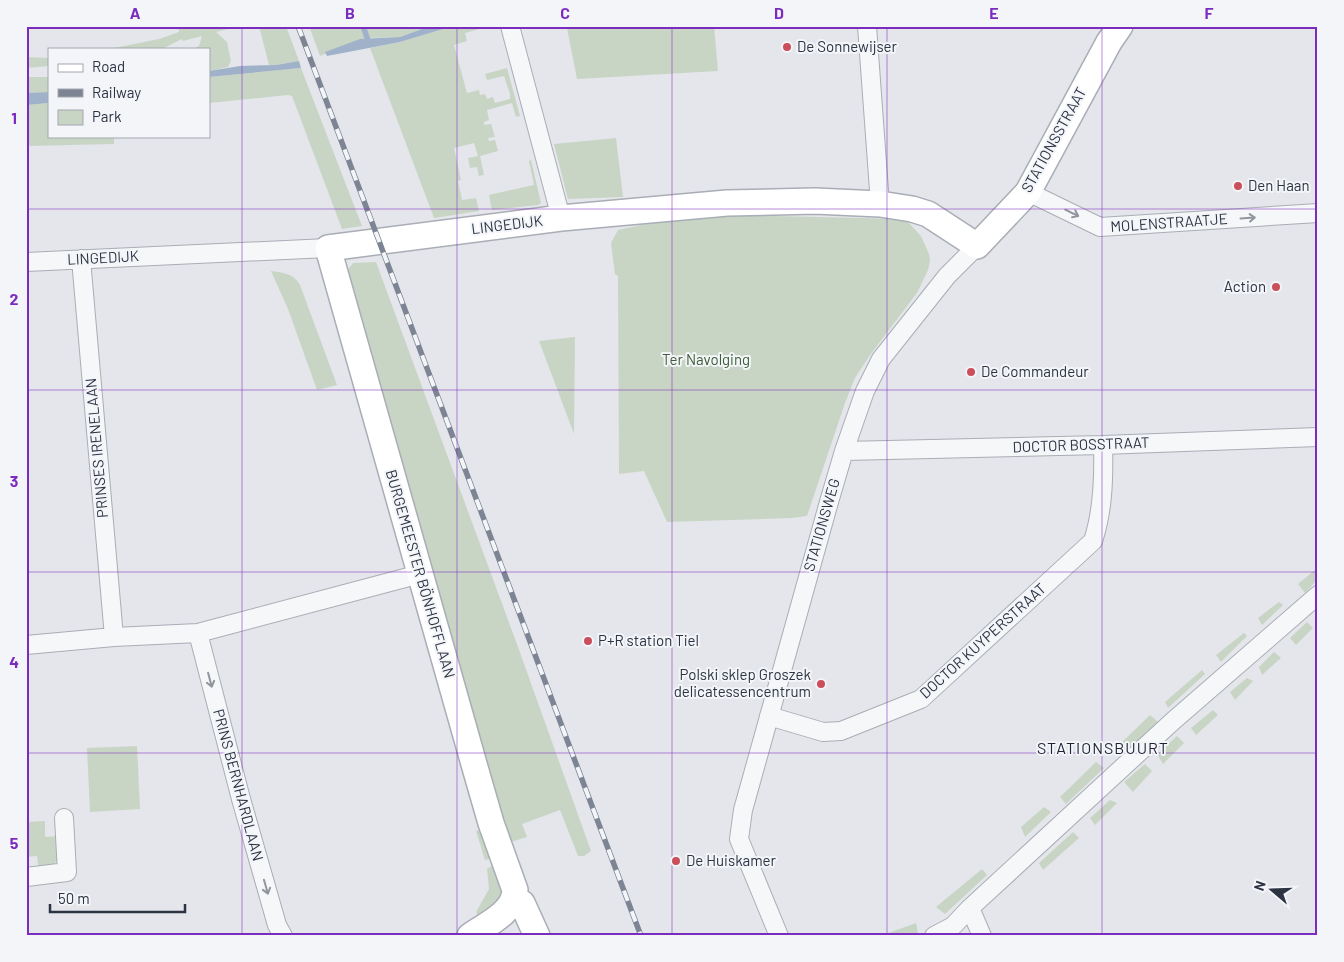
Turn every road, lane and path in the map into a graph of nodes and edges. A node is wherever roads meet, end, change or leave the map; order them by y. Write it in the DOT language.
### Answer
graph roads {
  1 [pos="510,26"];
  2 [pos="867,26"];
  3 [pos="1120,26"];
  4 [pos="1028,192"];
  5 [pos="880,204"];
  6 [pos="1318,214"];
  7 [pos="561,218"];
  8 [pos="977,246"];
  9 [pos="328,248"];
  10 [pos="81,259"];
  11 [pos="26,262"];
  12 [pos="1318,438"];
  13 [pos="1103,445"];
  14 [pos="844,451"];
  15 [pos="420,574"];
  16 [pos="1318,595"];
  17 [pos="198,632"];
  18 [pos="114,636"];
  19 [pos="26,645"];
  20 [pos="769,716"];
  21 [pos="64,818"];
  22 [pos="26,877"];
  23 [pos="515,900"];
  24 [pos="970,908"];
  25 [pos="283,936"];
  26 [pos="470,936"];
  27 [pos="537,936"];
  28 [pos="779,936"];
  29 [pos="934,936"];
  30 [pos="982,936"];
  1 -- 7 [label="street"];
  2 -- 5 [label="street"];
  3 -- 4 [label="street, STATIONSSTRAAT"];
  4 -- 6 [label="street, MOLENSTRAATJE, one-way"];
  4 -- 8 [label="street, STATIONSSTRAAT"];
  5 -- 7 [label="street, LINGEDIJK"];
  5 -- 8 [label="street, LINGEDIJK"];
  7 -- 9 [label="street, LINGEDIJK"];
  8 -- 14 [label="street, STATIONSWEG"];
  9 -- 10 [label="street, LINGEDIJK"];
  9 -- 15 [label="street, BURGEMEESTER BÖNHOFFLAAN"];
  10 -- 11 [label="street, LINGEDIJK"];
  10 -- 18 [label="street, PRINSES IRENELAAN"];
  12 -- 13 [label="street, DOCTOR BOSSTRAAT"];
  13 -- 14 [label="street, DOCTOR BOSSTRAAT"];
  13 -- 20 [label="street, DOCTOR KUYPERSTRAAT"];
  14 -- 20 [label="street, STATIONSWEG"];
  15 -- 17 [label="street"];
  15 -- 23 [label="street, BURGEMEESTER BÖNHOFFLAAN"];
  16 -- 24 [label="street"];
  17 -- 18 [label="street"];
  17 -- 25 [label="street, PRINS BERNHARDLAAN, one-way"];
  18 -- 19 [label="street"];
  20 -- 28 [label="street, STATIONSWEG"];
  21 -- 22 [label="street"];
  23 -- 26 [label="street"];
  23 -- 27 [label="street"];
  24 -- 29 [label="street"];
  24 -- 30 [label="street"];
}
